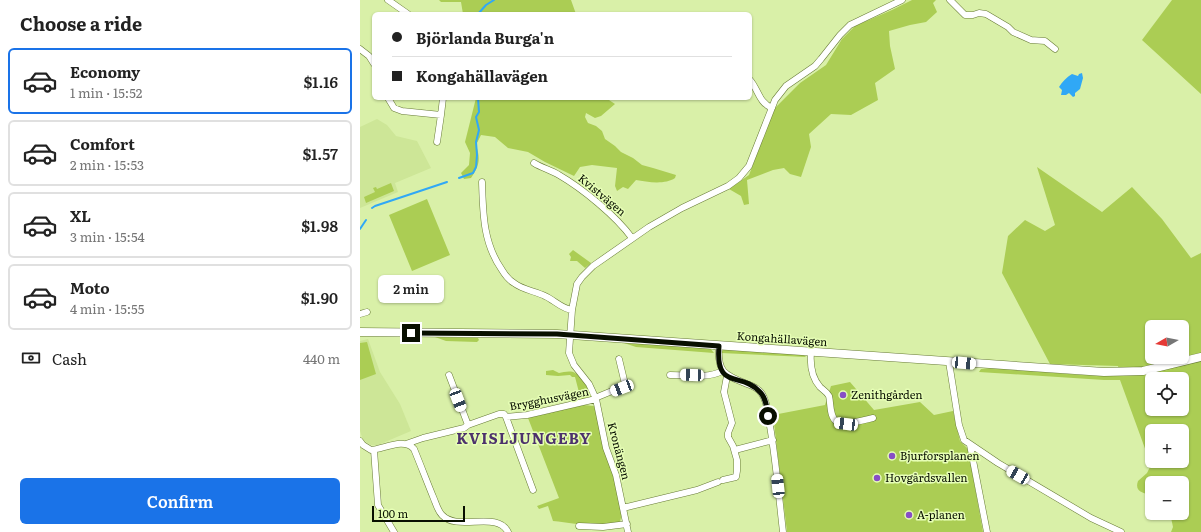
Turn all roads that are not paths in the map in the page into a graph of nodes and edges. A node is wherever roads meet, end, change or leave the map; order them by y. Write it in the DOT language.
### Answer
graph roads {
  1 [pos="388,0"];
  2 [pos="902,0"];
  3 [pos="950,0"];
  4 [pos="405,12"];
  5 [pos="360,48"];
  6 [pos="1055,49"];
  7 [pos="372,61"];
  8 [pos="752,82"];
  9 [pos="389,100"];
  10 [pos="443,100"];
  11 [pos="772,108"];
  12 [pos="441,115"];
  13 [pos="437,142"];
  14 [pos="534,163"];
  15 [pos="482,182"];
  16 [pos="632,238"];
  17 [pos="572,310"];
  18 [pos="367,312"];
  19 [pos="360,314"];
  20 [pos="360,332"];
  21 [pos="570,335"];
  22 [pos="719,346"];
  23 [pos="811,352"];
  24 [pos="1201,357"];
  25 [pos="619,359"];
  26 [pos="949,362"];
  27 [pos="725,373"];
  28 [pos="449,375"];
  29 [pos="670,375"];
  30 [pos="596,399"];
  31 [pos="506,417"];
  32 [pos="873,418"];
  33 [pos="468,425"];
  34 [pos="773,440"];
  35 [pos="360,441"];
  36 [pos="406,444"];
  37 [pos="970,446"];
  38 [pos="374,450"];
  39 [pos="735,450"];
  40 [pos="533,490"];
  41 [pos="623,508"];
  42 [pos="627,524"];
  43 [pos="579,526"];
  44 [pos="394,532"];
  45 [pos="508,532"];
  46 [pos="628,532"];
  47 [pos="783,532"];
  48 [pos="987,532"];
  49 [pos="1121,532"];
  1 -- 4 [label="street"];
  2 -- 11 [label="street, Kronängen"];
  3 -- 6 [label="street"];
  5 -- 7 [label="street"];
  8 -- 11 [label="street"];
  9 -- 12 [label="street"];
  10 -- 12 [label="street"];
  11 -- 16 [label="street, Kronängen"];
  12 -- 13 [label="street"];
  14 -- 16 [label="street, Kvistvägen"];
  15 -- 17 [label="street"];
  16 -- 17 [label="street, Kronängen"];
  17 -- 21 [label="street, Kronängen"];
  18 -- 19 [label="street"];
  20 -- 21 [label="street, Kongahällavägen"];
  21 -- 22 [label="street, Kongahällavägen"];
  21 -- 30 [label="street, Kronängen"];
  22 -- 23 [label="street, Kongahällavägen"];
  22 -- 27 [label="street"];
  23 -- 26 [label="street, Kongahällavägen"];
  23 -- 32 [label="street"];
  24 -- 26 [label="street, Kongahällavägen"];
  25 -- 30 [label="street, Brygghusvägen"];
  26 -- 37 [label="street"];
  27 -- 29 [label="street"];
  27 -- 34 [label="street"];
  27 -- 39 [label="street"];
  28 -- 33 [label="street"];
  30 -- 31 [label="street, Brygghusvägen"];
  30 -- 41 [label="street, Kronängen"];
  31 -- 33 [label="street, Brygghusvägen"];
  31 -- 40 [label="street, Brygghusvägen"];
  33 -- 36 [label="street, Brygghusvägen"];
  34 -- 39 [label="street"];
  34 -- 47 [label="street"];
  35 -- 38 [label="street"];
  36 -- 38 [label="street, Brygghusvägen"];
  36 -- 45 [label="street"];
  37 -- 48 [label="street"];
  37 -- 49 [label="street"];
  38 -- 44 [label="street"];
  39 -- 41 [label="street"];
  41 -- 42 [label="street, Kronängen"];
  42 -- 43 [label="street"];
  42 -- 46 [label="street, Kronängen"];
}
